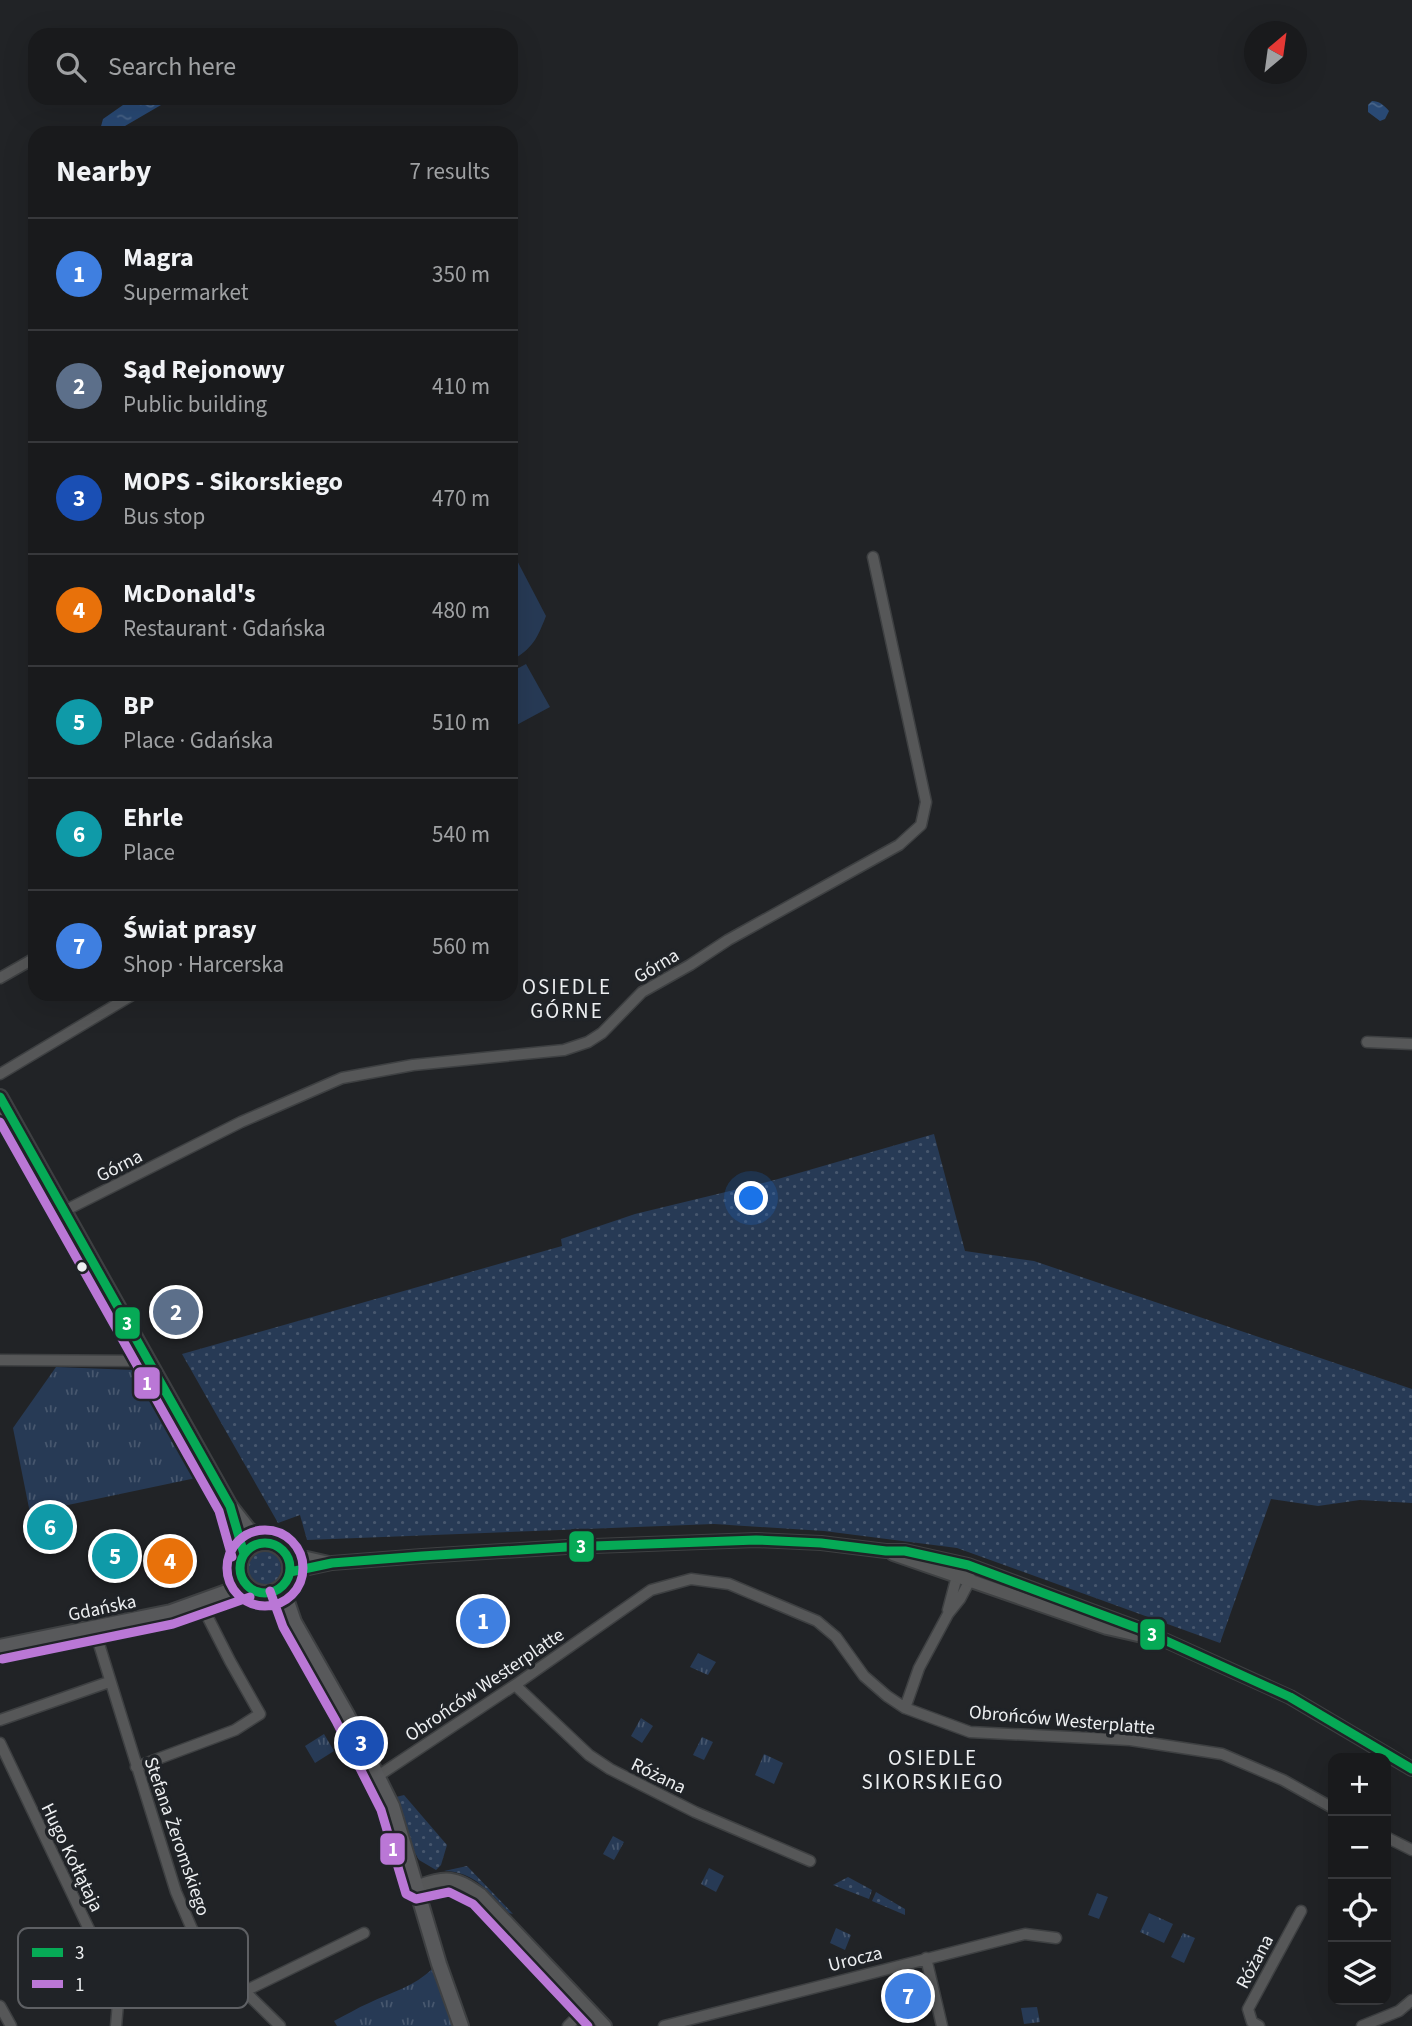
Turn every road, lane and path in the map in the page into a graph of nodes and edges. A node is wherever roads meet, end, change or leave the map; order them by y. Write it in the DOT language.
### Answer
graph roads {
  1 [pos="873,557"];
  2 [pos="28,962"];
  3 [pos="0,978"];
  4 [pos="122,1001"];
  5 [pos="1367,1042"];
  6 [pos="1412,1044"];
  7 [pos="0,1074"];
  8 [pos="0,1097"];
  9 [pos="5,1116"];
  10 [pos="64,1211"];
  11 [pos="0,1360"];
  12 [pos="148,1360"];
  13 [pos="230,1506"];
  14 [pos="265,1543"];
  15 [pos="886,1551"];
  16 [pos="244,1553"];
  17 [pos="289,1565"];
  18 [pos="968,1566"];
  19 [pos="239,1569"];
  20 [pos="957,1576"];
  21 [pos="970,1580"];
  22 [pos="246,1585"];
  23 [pos="282,1587"];
  24 [pos="266,1594"];
  25 [pos="206,1600"];
  26 [pos="948,1614"];
  27 [pos="294,1622"];
  28 [pos="93,1628"];
  29 [pos="1162,1640"];
  30 [pos="0,1647"];
  31 [pos="109,1682"];
  32 [pos="515,1685"];
  33 [pos="905,1708"];
  34 [pos="0,1720"];
  35 [pos="0,1743"];
  36 [pos="136,1767"];
  37 [pos="1412,1769"];
  38 [pos="378,1776"];
  39 [pos="1328,1805"];
  40 [pos="1391,1840"];
  41 [pos="1412,1850"];
  42 [pos="810,1861"];
  43 [pos="416,1887"];
  44 [pos="1301,1911"];
  45 [pos="88,1928"];
  46 [pos="192,1928"];
  47 [pos="364,1933"];
  48 [pos="1056,1938"];
  49 [pos="926,1958"];
  50 [pos="248,1990"];
  51 [pos="248,1997"];
  52 [pos="1412,2000"];
  53 [pos="0,2006"];
  54 [pos="587,2007"];
  55 [pos="118,2008"];
  56 [pos="275,2025"];
  57 [pos="11,2026"];
  58 [pos="117,2026"];
  59 [pos="461,2026"];
  60 [pos="568,2026"];
  61 [pos="605,2026"];
  62 [pos="664,2026"];
  63 [pos="942,2026"];
  64 [pos="1259,2026"];
  65 [pos="1362,2026"];
  1 -- 10 [label="street, Górna"];
  2 -- 3 [label="street"];
  4 -- 7 [label="street"];
  5 -- 6 [label="street"];
  8 -- 9 [label="main road"];
  9 -- 10 [label="main road"];
  10 -- 12 [label="main road"];
  11 -- 12 [label="street"];
  12 -- 13 [label="main road"];
  13 -- 14 [label="main road"];
  13 -- 16 [label="main road"];
  14 -- 16 [label="main road"];
  14 -- 17 [label="main road"];
  15 -- 17 [label="street"];
  15 -- 18 [label="street"];
  15 -- 20 [label="street"];
  16 -- 19 [label="main road"];
  17 -- 23 [label="main road"];
  18 -- 20 [label="street"];
  18 -- 21 [label="street"];
  18 -- 29 [label="street"];
  19 -- 22 [label="main road"];
  19 -- 25 [label="main road, Gdańska"];
  20 -- 21 [label="street"];
  20 -- 26 [label="street"];
  21 -- 26 [label="street"];
  21 -- 29 [label="street"];
  22 -- 24 [label="main road"];
  22 -- 25 [label="main road, Gdańska"];
  23 -- 24 [label="main road"];
  23 -- 27 [label="main road"];
  24 -- 27 [label="main road"];
  25 -- 28 [label="main road, Gdańska"];
  25 -- 36 [label="street"];
  26 -- 33 [label="street"];
  27 -- 38 [label="main road"];
  28 -- 30 [label="main road, Gdańska"];
  28 -- 31 [label="street, Stefana Żeromskiego"];
  29 -- 37 [label="street"];
  31 -- 34 [label="street"];
  31 -- 36 [label="street, Stefana Żeromskiego"];
  32 -- 33 [label="street, Obrońców Westerplatte"];
  32 -- 38 [label="street, Obrońców Westerplatte"];
  32 -- 42 [label="street, Różana"];
  33 -- 39 [label="street, Obrońców Westerplatte"];
  35 -- 45 [label="street, Hugo Kołłątaja"];
  36 -- 46 [label="street, Stefana Żeromskiego"];
  38 -- 43 [label="main road"];
  40 -- 41 [label="street"];
  43 -- 54 [label="street"];
  43 -- 59 [label="main road"];
  44 -- 64 [label="street, Różana"];
  47 -- 50 [label="street"];
  48 -- 49 [label="street, Urocza"];
  49 -- 62 [label="street, Urocza"];
  49 -- 63 [label="street"];
  51 -- 56 [label="street, Stefana Żeromskiego"];
  52 -- 65 [label="street"];
  53 -- 57 [label="street"];
  54 -- 60 [label="street"];
  54 -- 61 [label="street"];
  55 -- 58 [label="street, Hugo Kołłątaja"];
}
